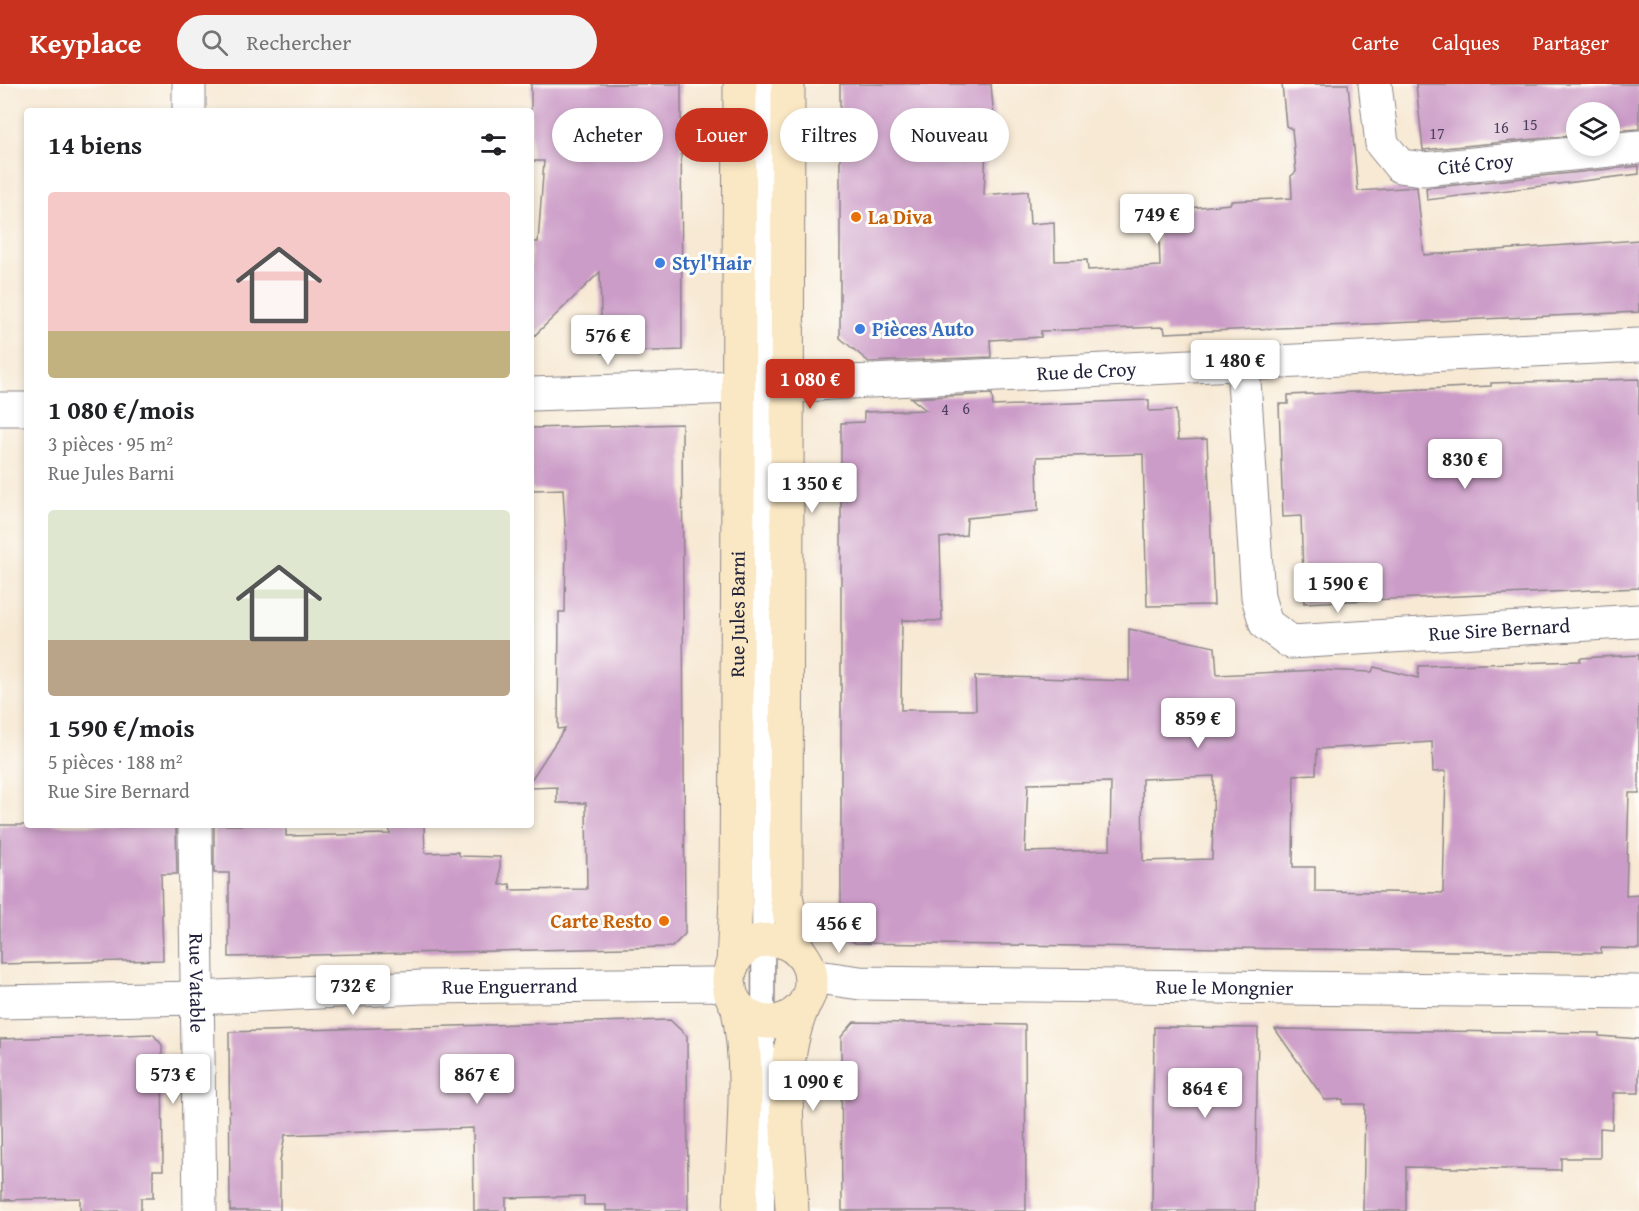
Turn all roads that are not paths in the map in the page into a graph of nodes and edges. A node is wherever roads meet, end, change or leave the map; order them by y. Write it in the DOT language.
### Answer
graph roads {
  1 [pos="189,84"];
  2 [pos="740,84"];
  3 [pos="764,84"];
  4 [pos="788,84"];
  5 [pos="1375,84"];
  6 [pos="189,108"];
  7 [pos="1639,147"];
  8 [pos="1639,345"];
  9 [pos="1243,365"];
  10 [pos="739,387"];
  11 [pos="787,387"];
  12 [pos="534,394"];
  13 [pos="24,409"];
  14 [pos="0,410"];
  15 [pos="1639,621"];
  16 [pos="195,828"];
  17 [pos="763,940"];
  18 [pos="805,979"];
  19 [pos="1639,992"];
  20 [pos="741,995"];
  21 [pos="197,998"];
  22 [pos="0,1002"];
  23 [pos="200,1211"];
  24 [pos="740,1211"];
  25 [pos="763,1211"];
  26 [pos="792,1211"];
  1 -- 6 [label="street"];
  2 -- 10 [label="main road, Rue Jules Barni"];
  3 -- 17 [label="lane"];
  4 -- 11 [label="main road"];
  5 -- 7 [label="street, Cité Croy"];
  8 -- 9 [label="street, Rue de Croy"];
  9 -- 11 [label="street, Rue de Croy"];
  9 -- 15 [label="street, Rue Sire Bernard"];
  10 -- 12 [label="street"];
  10 -- 20 [label="main road, Rue Jules Barni"];
  11 -- 18 [label="main road"];
  13 -- 14 [label="street"];
  16 -- 21 [label="street, Rue Vatable"];
  17 -- 18 [label="main road"];
  17 -- 20 [label="lane"];
  17 -- 20 [label="main road"];
  18 -- 19 [label="street, Rue le Mongnier"];
  18 -- 20 [label="main road"];
  18 -- 26 [label="main road"];
  20 -- 21 [label="street, Rue Enguerrand"];
  20 -- 24 [label="main road, Rue Jules Barni"];
  20 -- 25 [label="lane"];
  21 -- 22 [label="street, Rue Enguerrand"];
  21 -- 23 [label="street, Rue Vatable"];
}
